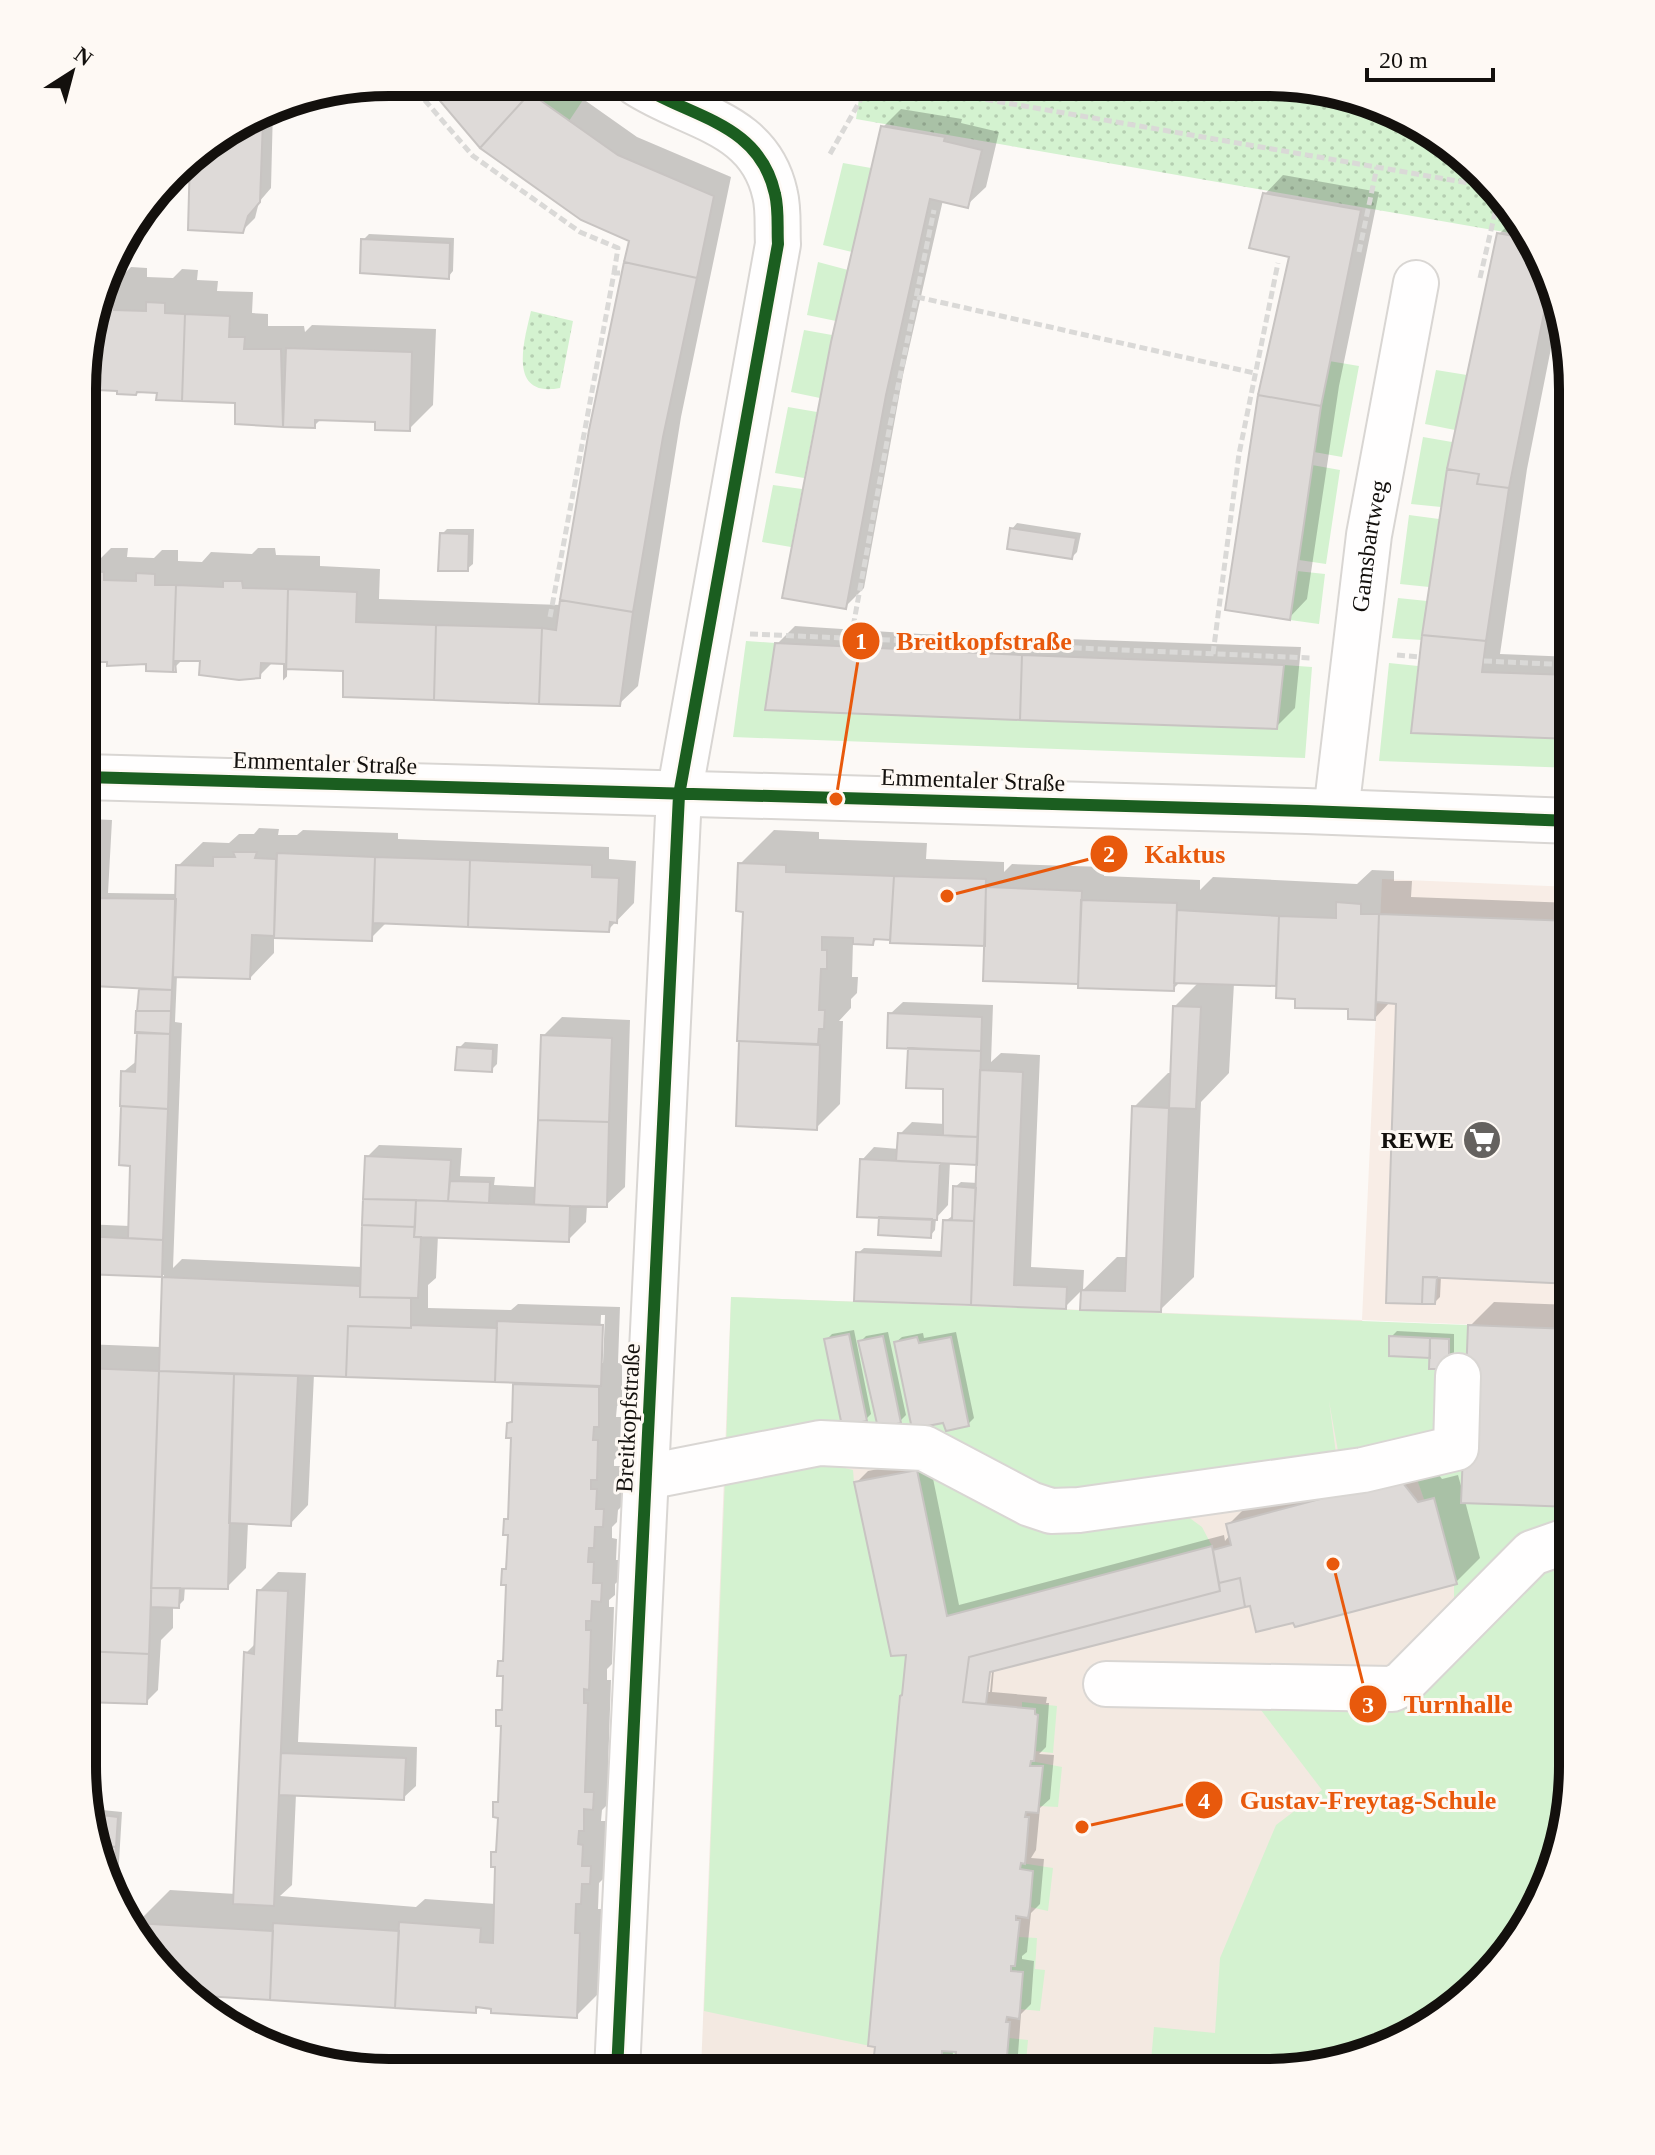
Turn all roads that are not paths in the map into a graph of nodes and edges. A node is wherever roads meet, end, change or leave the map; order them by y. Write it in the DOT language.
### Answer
graph roads {
  1 [pos="659,96"];
  2 [pos="1416,283"];
  3 [pos="96,777"];
  4 [pos="679,795"];
  5 [pos="1336,812"];
  6 [pos="1559,820"];
  7 [pos="1458,1376"];
  8 [pos="647,1477"];
  9 [pos="1559,1544"];
  10 [pos="1106,1684"];
  11 [pos="618,2059"];
  1 -- 4 [label="street, Breitkopfstraße"];
  2 -- 5 [label="street, Gamsbartweg"];
  3 -- 4 [label="street, Emmentaler Straße"];
  4 -- 5 [label="street, Emmentaler Straße"];
  4 -- 8 [label="street, Breitkopfstraße"];
  5 -- 6 [label="street, Emmentaler Straße"];
  7 -- 8 [label="street"];
  8 -- 11 [label="street, Breitkopfstraße"];
  9 -- 10 [label="street"];
}
